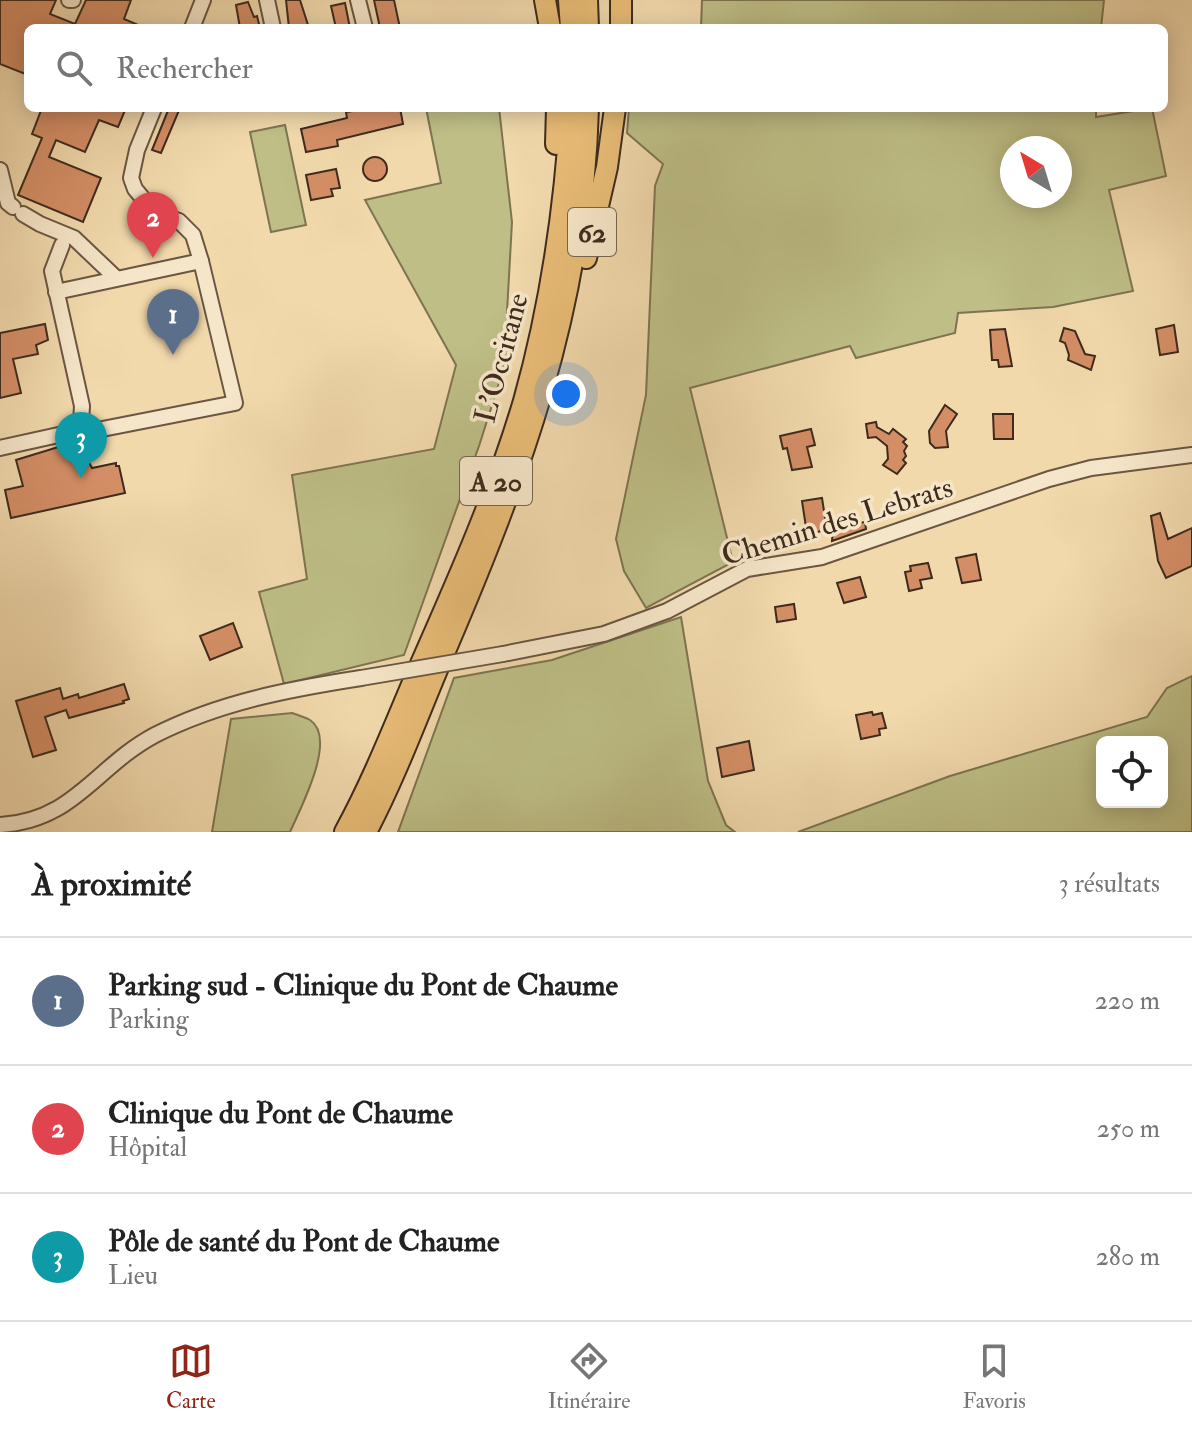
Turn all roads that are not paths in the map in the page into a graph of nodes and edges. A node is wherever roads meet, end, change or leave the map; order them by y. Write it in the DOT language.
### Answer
graph roads {
  1 [pos="203,0"];
  2 [pos="267,0"];
  3 [pos="358,0"];
  4 [pos="545,0"];
  5 [pos="569,0"];
  6 [pos="587,0"];
  7 [pos="621,0"];
  8 [pos="194,24"];
  9 [pos="272,24"];
  10 [pos="364,24"];
  11 [pos="549,24"];
  12 [pos="571,24"];
  13 [pos="588,24"];
  14 [pos="621,24"];
  15 [pos="152,112"];
  16 [pos="557,112"];
  17 [pos="571,112"];
  18 [pos="588,112"];
  19 [pos="614,112"];
  20 [pos="0,170"];
  21 [pos="62,245"];
  22 [pos="201,261"];
  23 [pos="116,278"];
  24 [pos="56,292"];
  25 [pos="549,300"];
  26 [pos="554,353"];
  27 [pos="77,426"];
  28 [pos="0,448"];
  29 [pos="1192,455"];
  30 [pos="0,825"];
  31 [pos="345,832"];
  32 [pos="366,832"];
  1 -- 8 [label="street"];
  2 -- 9 [label="street"];
  3 -- 10 [label="street"];
  4 -- 11 [label="highway"];
  5 -- 12 [label="highway"];
  6 -- 13 [label="highway"];
  7 -- 14 [label="highway"];
  15 -- 22 [label="street"];
  16 -- 25 [label="highway, 62"];
  17 -- 25 [label="highway, L'Occitane / A 20"];
  18 -- 26 [label="highway, L'Occitane / A 20"];
  19 -- 26 [label="highway, 62"];
  20 -- 23 [label="street"];
  21 -- 24 [label="street"];
  22 -- 23 [label="street"];
  22 -- 27 [label="street"];
  23 -- 24 [label="street"];
  24 -- 27 [label="street"];
  25 -- 31 [label="highway, L'Occitane / A 20"];
  26 -- 32 [label="highway, L'Occitane / A 20"];
  27 -- 28 [label="street"];
  29 -- 30 [label="street, Chemin des Lebrats, bridge"];
}
